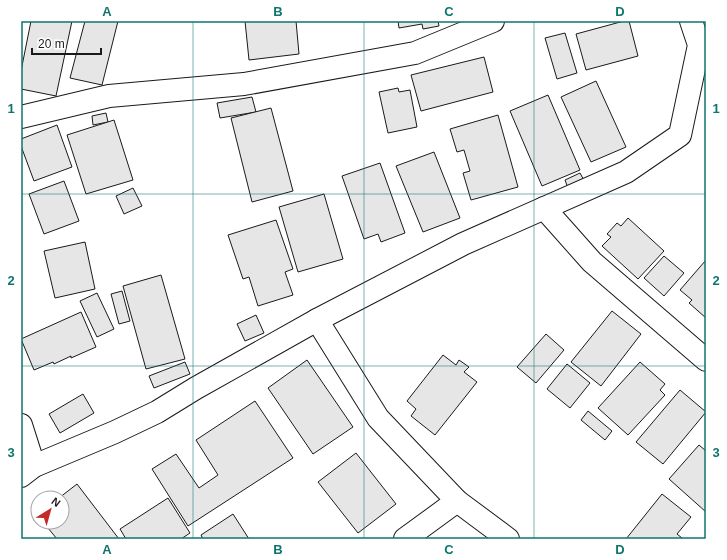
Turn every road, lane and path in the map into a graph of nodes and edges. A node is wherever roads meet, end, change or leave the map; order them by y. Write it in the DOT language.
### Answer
graph roads {
  1 [pos="493,21"];
  2 [pos="691,21"];
  3 [pos="700,70"];
  4 [pos="21,117"];
  5 [pos="544,208"];
  6 [pos="317,320"];
  7 [pos="706,360"];
  8 [pos="21,425"];
  9 [pos="27,471"];
  10 [pos="457,500"];
  11 [pos="405,539"];
  12 [pos="508,539"];
  1 -- 4 [label="street"];
  2 -- 3 [label="street"];
  3 -- 5 [label="street"];
  5 -- 6 [label="street"];
  5 -- 7 [label="street"];
  6 -- 9 [label="street"];
  6 -- 10 [label="street"];
  8 -- 9 [label="street"];
  10 -- 11 [label="street"];
  10 -- 12 [label="street"];
}
